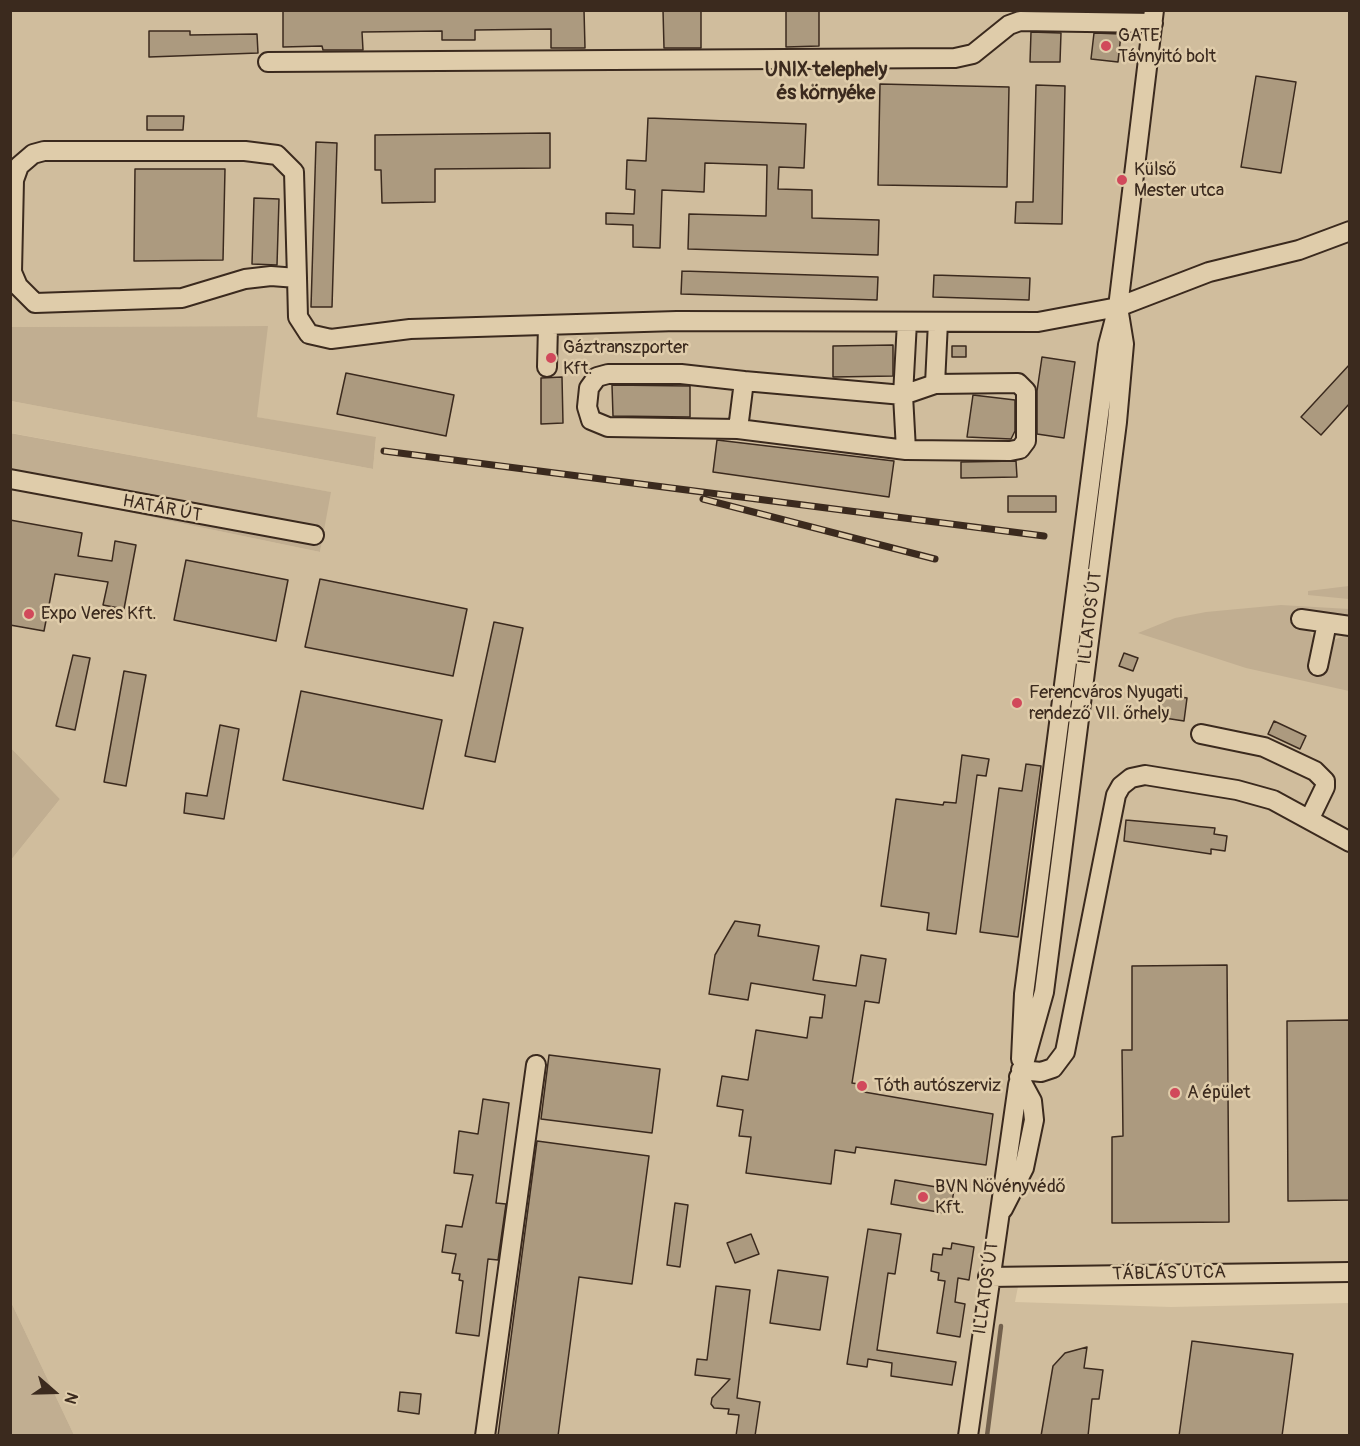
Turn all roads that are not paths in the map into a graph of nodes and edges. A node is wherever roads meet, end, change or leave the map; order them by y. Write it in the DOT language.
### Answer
graph roads {
  1 [pos="1153,17"];
  2 [pos="268,62"];
  3 [pos="1350,231"];
  4 [pos="297,278"];
  5 [pos="1118,307"];
  6 [pos="907,322"];
  7 [pos="938,322"];
  8 [pos="548,325"];
  9 [pos="547,367"];
  10 [pos="744,381"];
  11 [pos="935,384"];
  12 [pos="903,395"];
  13 [pos="738,429"];
  14 [pos="906,450"];
  15 [pos="10,479"];
  16 [pos="314,535"];
  17 [pos="1300,619"];
  18 [pos="1327,623"];
  19 [pos="1350,626"];
  20 [pos="1318,666"];
  21 [pos="1201,734"];
  22 [pos="1310,818"];
  23 [pos="1350,842"];
  24 [pos="536,1065"];
  25 [pos="1020,1073"];
  26 [pos="1350,1272"];
  27 [pos="988,1276"];
  28 [pos="485,1436"];
  29 [pos="968,1436"];
  1 -- 2 [label="street"];
  1 -- 5 [label="street, ILLATOS ÚT"];
  3 -- 5 [label="street"];
  4 -- 4 [label="street"];
  4 -- 8 [label="street"];
  5 -- 7 [label="street"];
  5 -- 25 [label="street, ILLATOS ÚT"];
  6 -- 7 [label="street"];
  6 -- 8 [label="street"];
  6 -- 12 [label="street"];
  7 -- 11 [label="street"];
  8 -- 9 [label="street"];
  10 -- 12 [label="street"];
  10 -- 13 [label="street"];
  10 -- 13 [label="street"];
  11 -- 12 [label="street"];
  11 -- 14 [label="street"];
  12 -- 14 [label="street"];
  13 -- 14 [label="street"];
  15 -- 16 [label="street, HATÁR ÚT"];
  17 -- 18 [label="street"];
  18 -- 19 [label="street"];
  18 -- 20 [label="street"];
  21 -- 22 [label="street"];
  22 -- 23 [label="street"];
  22 -- 25 [label="street"];
  24 -- 28 [label="street"];
  25 -- 27 [label="street, ILLATOS ÚT"];
  26 -- 27 [label="street, TÁBLÁS UTCA"];
  27 -- 29 [label="street, ILLATOS ÚT"];
}
